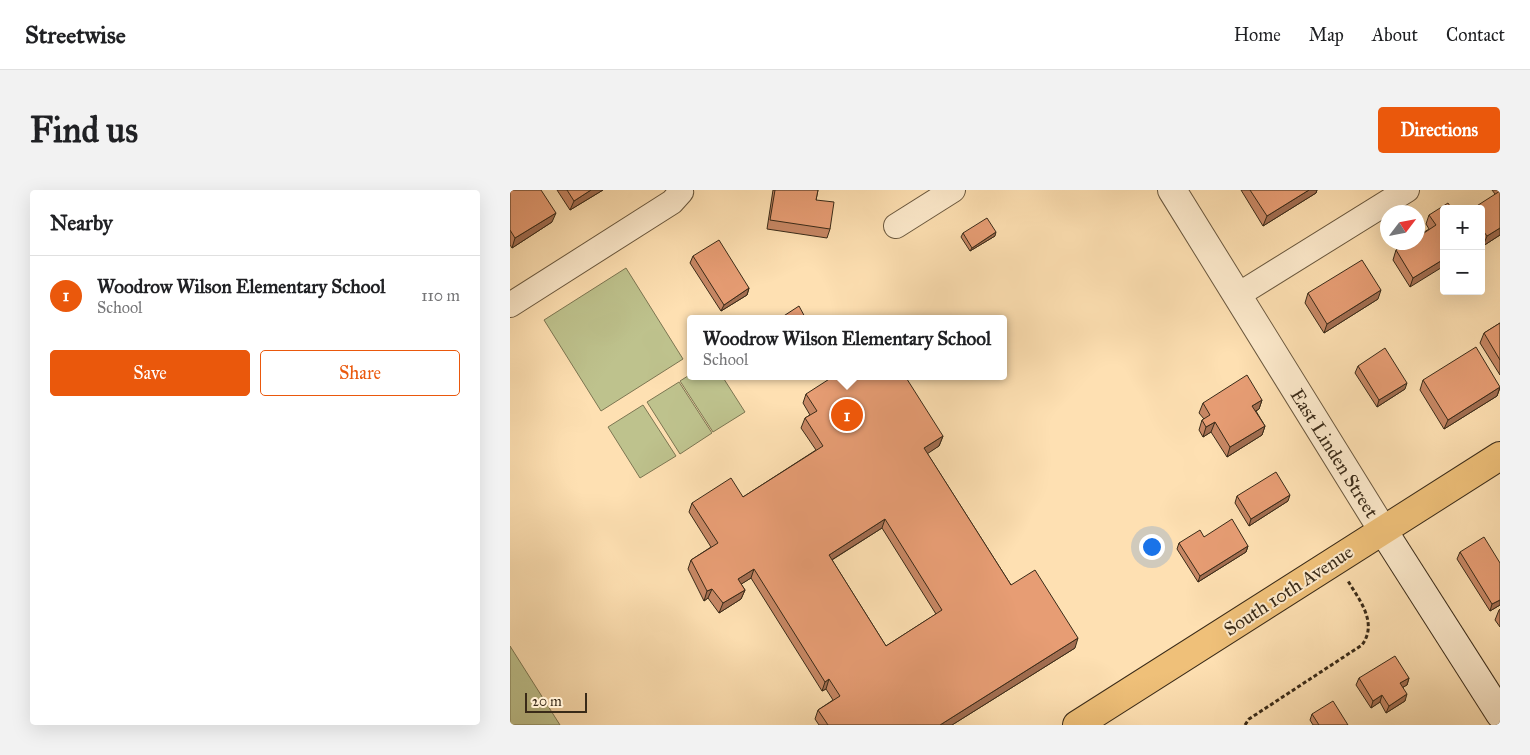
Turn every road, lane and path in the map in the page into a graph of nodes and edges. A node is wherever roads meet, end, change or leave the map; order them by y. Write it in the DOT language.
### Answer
graph roads {
  1 [pos="953,190"];
  2 [pos="1172,190"];
  3 [pos="1407,190"];
  4 [pos="681,191"];
  5 [pos="896,226"];
  6 [pos="1238,295"];
  7 [pos="510,305"];
  8 [pos="1500,456"];
  9 [pos="1382,529"];
  10 [pos="1335,560"];
  11 [pos="1500,714"];
  12 [pos="1077,725"];
  13 [pos="1245,725"];
  1 -- 5 [label="street"];
  2 -- 6 [label="street, East Linden Street"];
  3 -- 6 [label="street"];
  4 -- 7 [label="street"];
  6 -- 9 [label="street, East Linden Street"];
  8 -- 9 [label="main road, South 10th Avenue"];
  9 -- 10 [label="main road, South 10th Avenue"];
  9 -- 11 [label="street, East Linden Street"];
  10 -- 12 [label="main road, South 10th Avenue"];
  10 -- 13 [label="path"];
}
